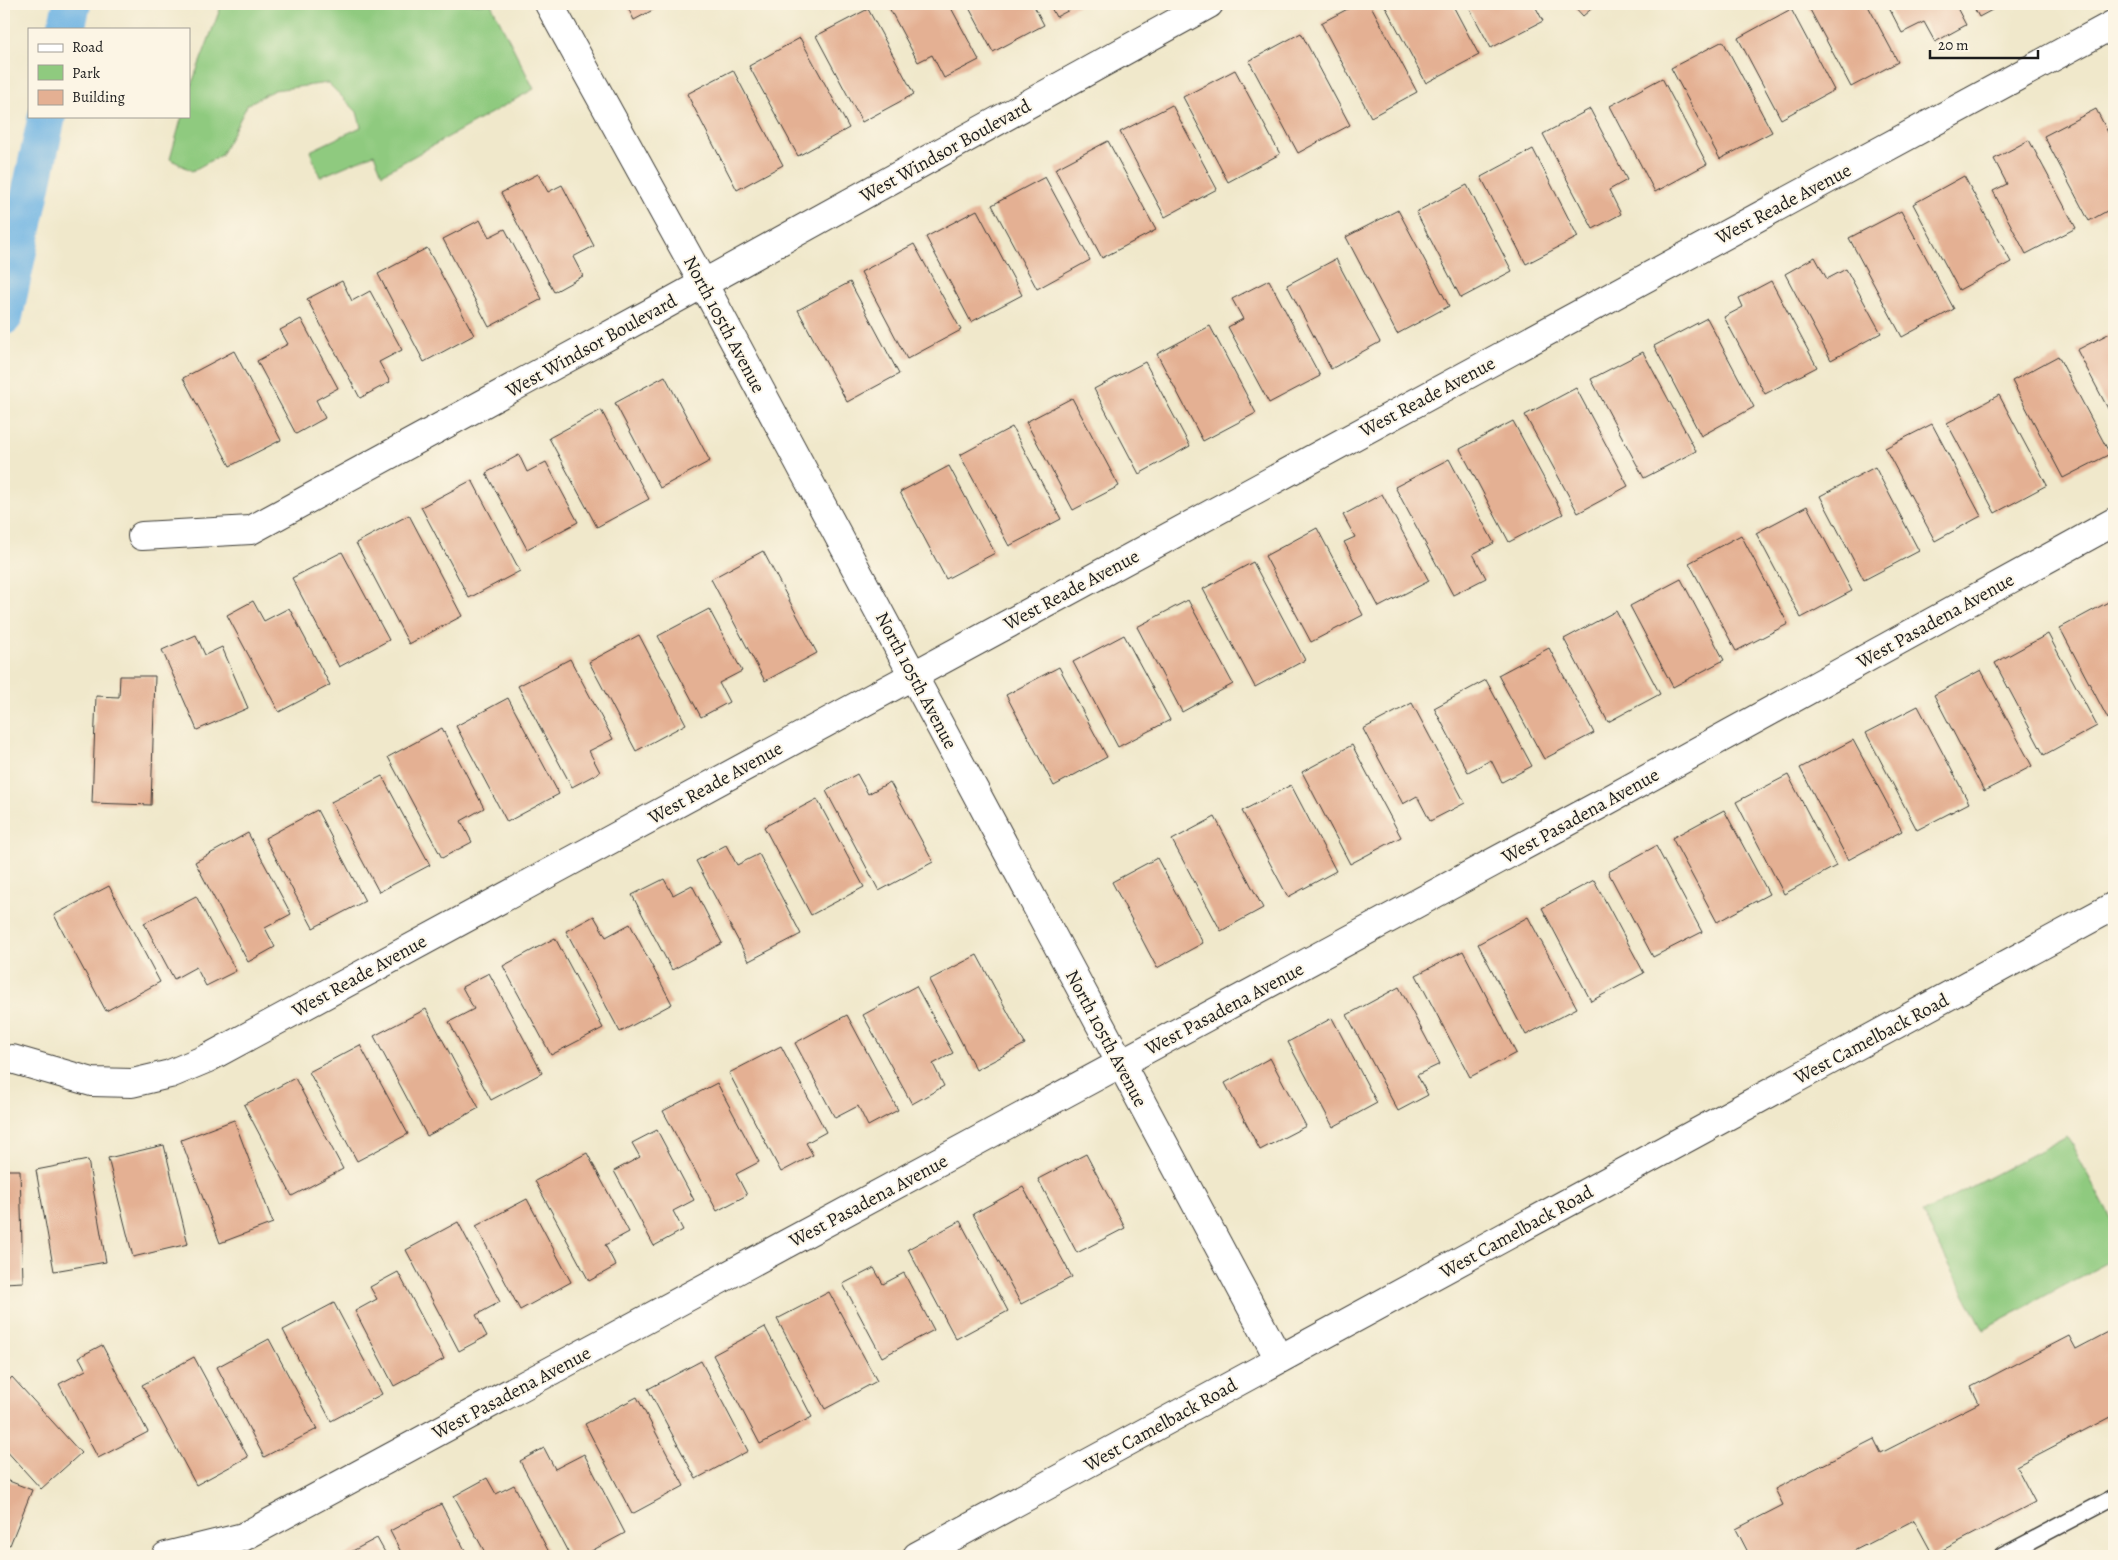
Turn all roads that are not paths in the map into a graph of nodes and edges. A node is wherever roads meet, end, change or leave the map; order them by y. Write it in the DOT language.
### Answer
graph roads {
  1 [pos="549,4"];
  2 [pos="1209,4"];
  3 [pos="2107,4"];
  4 [pos="2114,17"];
  5 [pos="2114,24"];
  6 [pos="703,283"];
  7 [pos="2114,522"];
  8 [pos="142,536"];
  9 [pos="914,674"];
  10 [pos="2114,906"];
  11 [pos="12,1060"];
  12 [pos="1121,1064"];
  13 [pos="1279,1359"];
  14 [pos="2114,1497"];
  15 [pos="166,1556"];
  16 [pos="917,1556"];
  17 [pos="2002,1556"];
  1 -- 6 [label="street, North 105th Avenue"];
  2 -- 6 [label="street, West Windsor Boulevard"];
  3 -- 4 [label="street"];
  5 -- 9 [label="street, West Reade Avenue"];
  6 -- 8 [label="street, West Windsor Boulevard"];
  6 -- 9 [label="street, North 105th Avenue"];
  7 -- 12 [label="street, West Pasadena Avenue"];
  9 -- 11 [label="street, West Reade Avenue"];
  9 -- 12 [label="street, North 105th Avenue"];
  10 -- 13 [label="street, West Camelback Road"];
  12 -- 13 [label="street, North 105th Avenue"];
  12 -- 15 [label="street, West Pasadena Avenue"];
  13 -- 16 [label="street, West Camelback Road"];
  14 -- 17 [label="lane"];
}
